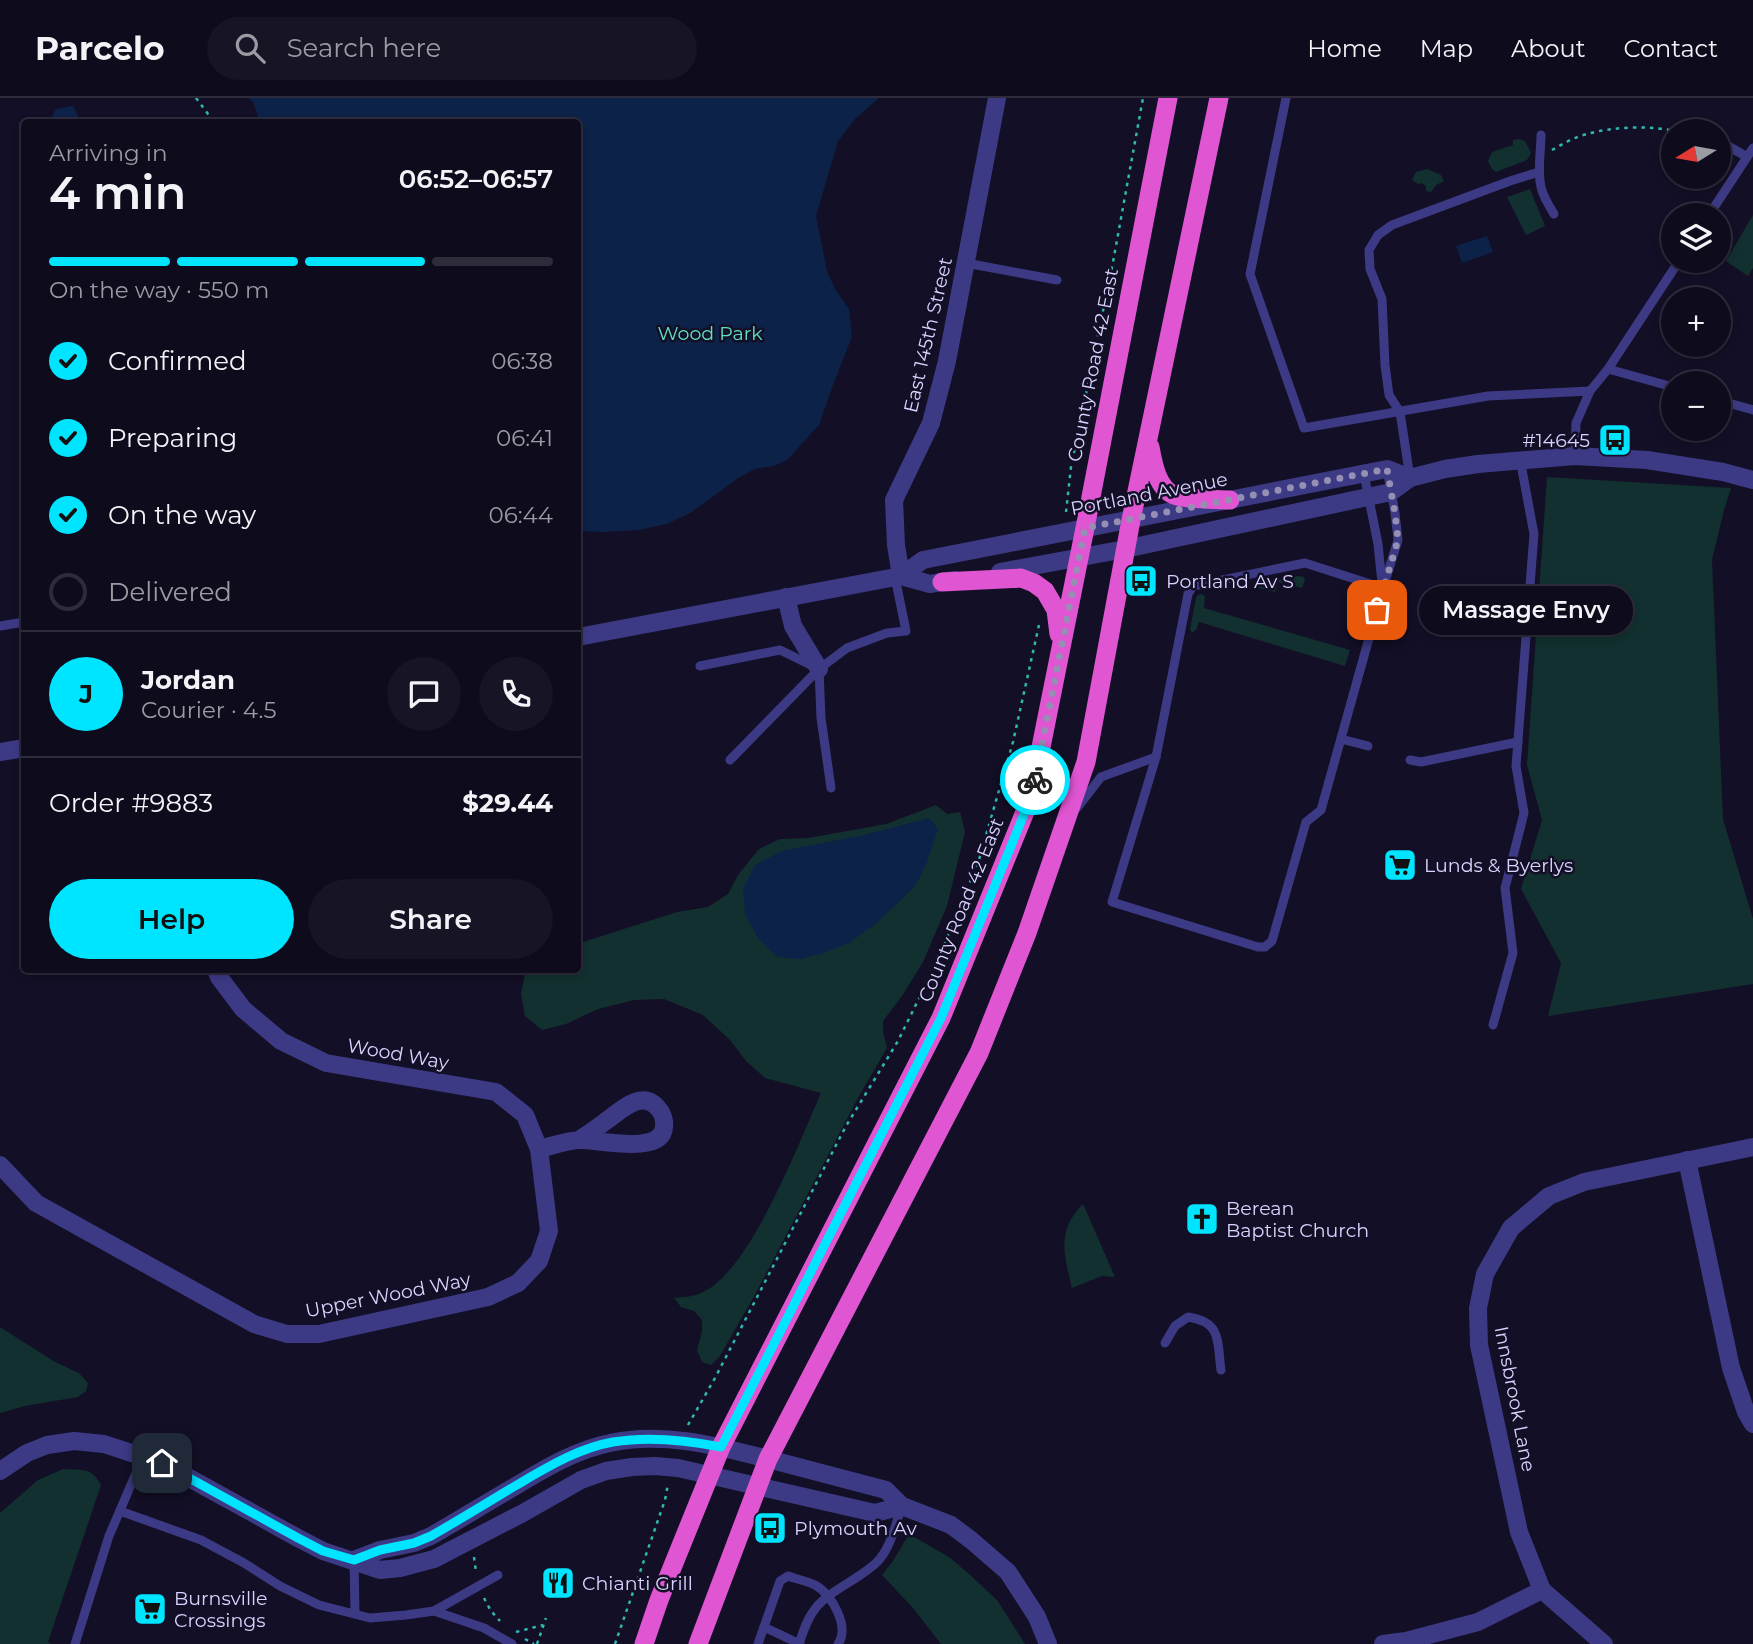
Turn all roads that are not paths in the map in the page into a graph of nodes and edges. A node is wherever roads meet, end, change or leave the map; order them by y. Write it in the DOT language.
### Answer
graph roads {
  1 [pos="997,98"];
  2 [pos="1168,98"];
  3 [pos="1219,98"];
  4 [pos="1286,98"];
  5 [pos="1541,135"];
  6 [pos="1731,148"];
  7 [pos="1753,148"];
  8 [pos="1747,158"];
  9 [pos="1539,172"];
  10 [pos="1717,203"];
  11 [pos="1554,214"];
  12 [pos="966,263"];
  13 [pos="1671,273"];
  14 [pos="1057,280"];
  15 [pos="1608,369"];
  16 [pos="1661,384"];
  17 [pos="1590,391"];
  18 [pos="1731,404"];
  19 [pos="1753,410"];
  20 [pos="1401,412"];
  21 [pos="1149,435"];
  22 [pos="1575,456"];
  23 [pos="1520,459"];
  24 [pos="1387,469"];
  25 [pos="1364,474"];
  26 [pos="1410,478"];
  27 [pos="1753,480"];
  28 [pos="1391,492"];
  29 [pos="1368,497"];
  30 [pos="1230,500"];
  31 [pos="1131,520"];
  32 [pos="1085,528"];
  33 [pos="1125,549"];
  34 [pos="1079,557"];
  35 [pos="898,577"];
  36 [pos="942,582"];
  37 [pos="1383,588"];
  38 [pos="786,597"];
  39 [pos="21,622"];
  40 [pos="0,626"];
  41 [pos="581,636"];
  42 [pos="1059,656"];
  43 [pos="700,666"];
  44 [pos="819,669"];
  45 [pos="1341,739"];
  46 [pos="1518,742"];
  47 [pos="1368,746"];
  48 [pos="21,748"];
  49 [pos="0,752"];
  50 [pos="1156,757"];
  51 [pos="730,760"];
  52 [pos="1410,760"];
  53 [pos="831,788"];
  54 [pos="1065,823"];
  55 [pos="217,973"];
  56 [pos="1493,1025"];
  57 [pos="579,1140"];
  58 [pos="1753,1147"];
  59 [pos="539,1149"];
  60 [pos="1687,1160"];
  61 [pos="0,1165"];
  62 [pos="1166,1343"];
  63 [pos="1221,1370"];
  64 [pos="1753,1424"];
  65 [pos="721,1447"];
  66 [pos="143,1457"];
  67 [pos="768,1459"];
  68 [pos="0,1471"];
  69 [pos="709,1475"];
  70 [pos="757,1486"];
  71 [pos="902,1506"];
  72 [pos="120,1511"];
  73 [pos="354,1560"];
  74 [pos="498,1575"];
  75 [pos="1542,1590"];
  76 [pos="828,1598"];
  77 [pos="434,1611"];
  78 [pos="355,1615"];
  79 [pos="764,1627"];
  80 [pos="75,1644"];
  81 [pos="512,1644"];
  82 [pos="644,1644"];
  83 [pos="698,1644"];
  84 [pos="758,1644"];
  85 [pos="799,1644"];
  86 [pos="838,1644"];
  87 [pos="1048,1644"];
  88 [pos="1382,1644"];
  89 [pos="1604,1644"];
  1 -- 12 [label="street, East 145th Street"];
  2 -- 32 [label="highway, County Road 42 East"];
  3 -- 21 [label="highway"];
  4 -- 20 [label="lane"];
  5 -- 9 [label="lane"];
  6 -- 8 [label="lane"];
  7 -- 8 [label="lane"];
  8 -- 10 [label="lane"];
  9 -- 11 [label="lane"];
  9 -- 20 [label="lane"];
  12 -- 14 [label="lane"];
  12 -- 35 [label="street, East 145th Street"];
  13 -- 15 [label="lane"];
  15 -- 16 [label="lane"];
  15 -- 17 [label="lane"];
  17 -- 20 [label="lane"];
  17 -- 22 [label="lane"];
  18 -- 19 [label="lane"];
  20 -- 26 [label="lane"];
  21 -- 30 [label="highway"];
  21 -- 31 [label="highway"];
  22 -- 23 [label="street, Portland Avenue"];
  22 -- 27 [label="street, Portland Avenue"];
  23 -- 26 [label="street, Portland Avenue"];
  23 -- 46 [label="lane"];
  24 -- 25 [label="street, Portland Avenue"];
  24 -- 26 [label="street"];
  24 -- 28 [label="lane"];
  25 -- 29 [label="lane"];
  25 -- 30 [label="street, Portland Avenue"];
  26 -- 28 [label="street, Portland Avenue"];
  28 -- 29 [label="street, Portland Avenue"];
  28 -- 37 [label="lane"];
  29 -- 33 [label="street, Portland Avenue"];
  29 -- 37 [label="lane"];
  30 -- 31 [label="street, Portland Avenue"];
  31 -- 32 [label="street, Portland Avenue"];
  31 -- 33 [label="highway"];
  32 -- 34 [label="highway, County Road 42 East"];
  32 -- 35 [label="street, Portland Avenue"];
  33 -- 34 [label="street, Portland Avenue"];
  33 -- 54 [label="highway"];
  34 -- 36 [label="street, Portland Avenue"];
  34 -- 42 [label="highway, County Road 42 East"];
  35 -- 36 [label="street, Portland Avenue"];
  35 -- 38 [label="street, Portland Avenue"];
  35 -- 44 [label="lane"];
  36 -- 42 [label="highway"];
  37 -- 45 [label="lane"];
  37 -- 50 [label="lane"];
  38 -- 41 [label="street, Portland Avenue"];
  38 -- 44 [label="street"];
  39 -- 40 [label="lane"];
  42 -- 65 [label="highway, County Road 42 East"];
  43 -- 44 [label="lane"];
  44 -- 51 [label="lane"];
  44 -- 53 [label="lane"];
  45 -- 47 [label="lane"];
  45 -- 50 [label="lane"];
  46 -- 52 [label="lane"];
  46 -- 56 [label="lane"];
  48 -- 49 [label="street"];
  50 -- 54 [label="lane"];
  54 -- 67 [label="highway"];
  55 -- 59 [label="street, Wood Way"];
  57 -- 59 [label="street"];
  58 -- 60 [label="street, Innsbrook Lane"];
  59 -- 61 [label="street, Upper Wood Way"];
  60 -- 64 [label="street"];
  60 -- 75 [label="street, Innsbrook Lane"];
  62 -- 63 [label="lane"];
  65 -- 67 [label="street"];
  65 -- 69 [label="highway, County Road 42 East"];
  65 -- 73 [label="street"];
  66 -- 68 [label="street"];
  66 -- 72 [label="lane"];
  66 -- 73 [label="street"];
  67 -- 70 [label="highway"];
  67 -- 71 [label="street"];
  69 -- 70 [label="street"];
  69 -- 73 [label="street"];
  69 -- 82 [label="highway, County Road 42 East"];
  70 -- 71 [label="street"];
  70 -- 83 [label="highway"];
  71 -- 76 [label="lane"];
  71 -- 87 [label="street"];
  72 -- 78 [label="lane"];
  72 -- 80 [label="lane"];
  73 -- 78 [label="lane"];
  74 -- 77 [label="lane"];
  75 -- 88 [label="street"];
  75 -- 89 [label="street, Innsbrook Lane"];
  76 -- 79 [label="lane"];
  76 -- 85 [label="lane"];
  76 -- 86 [label="lane"];
  77 -- 78 [label="lane"];
  77 -- 81 [label="lane"];
  79 -- 84 [label="lane"];
  79 -- 85 [label="lane"];
}
